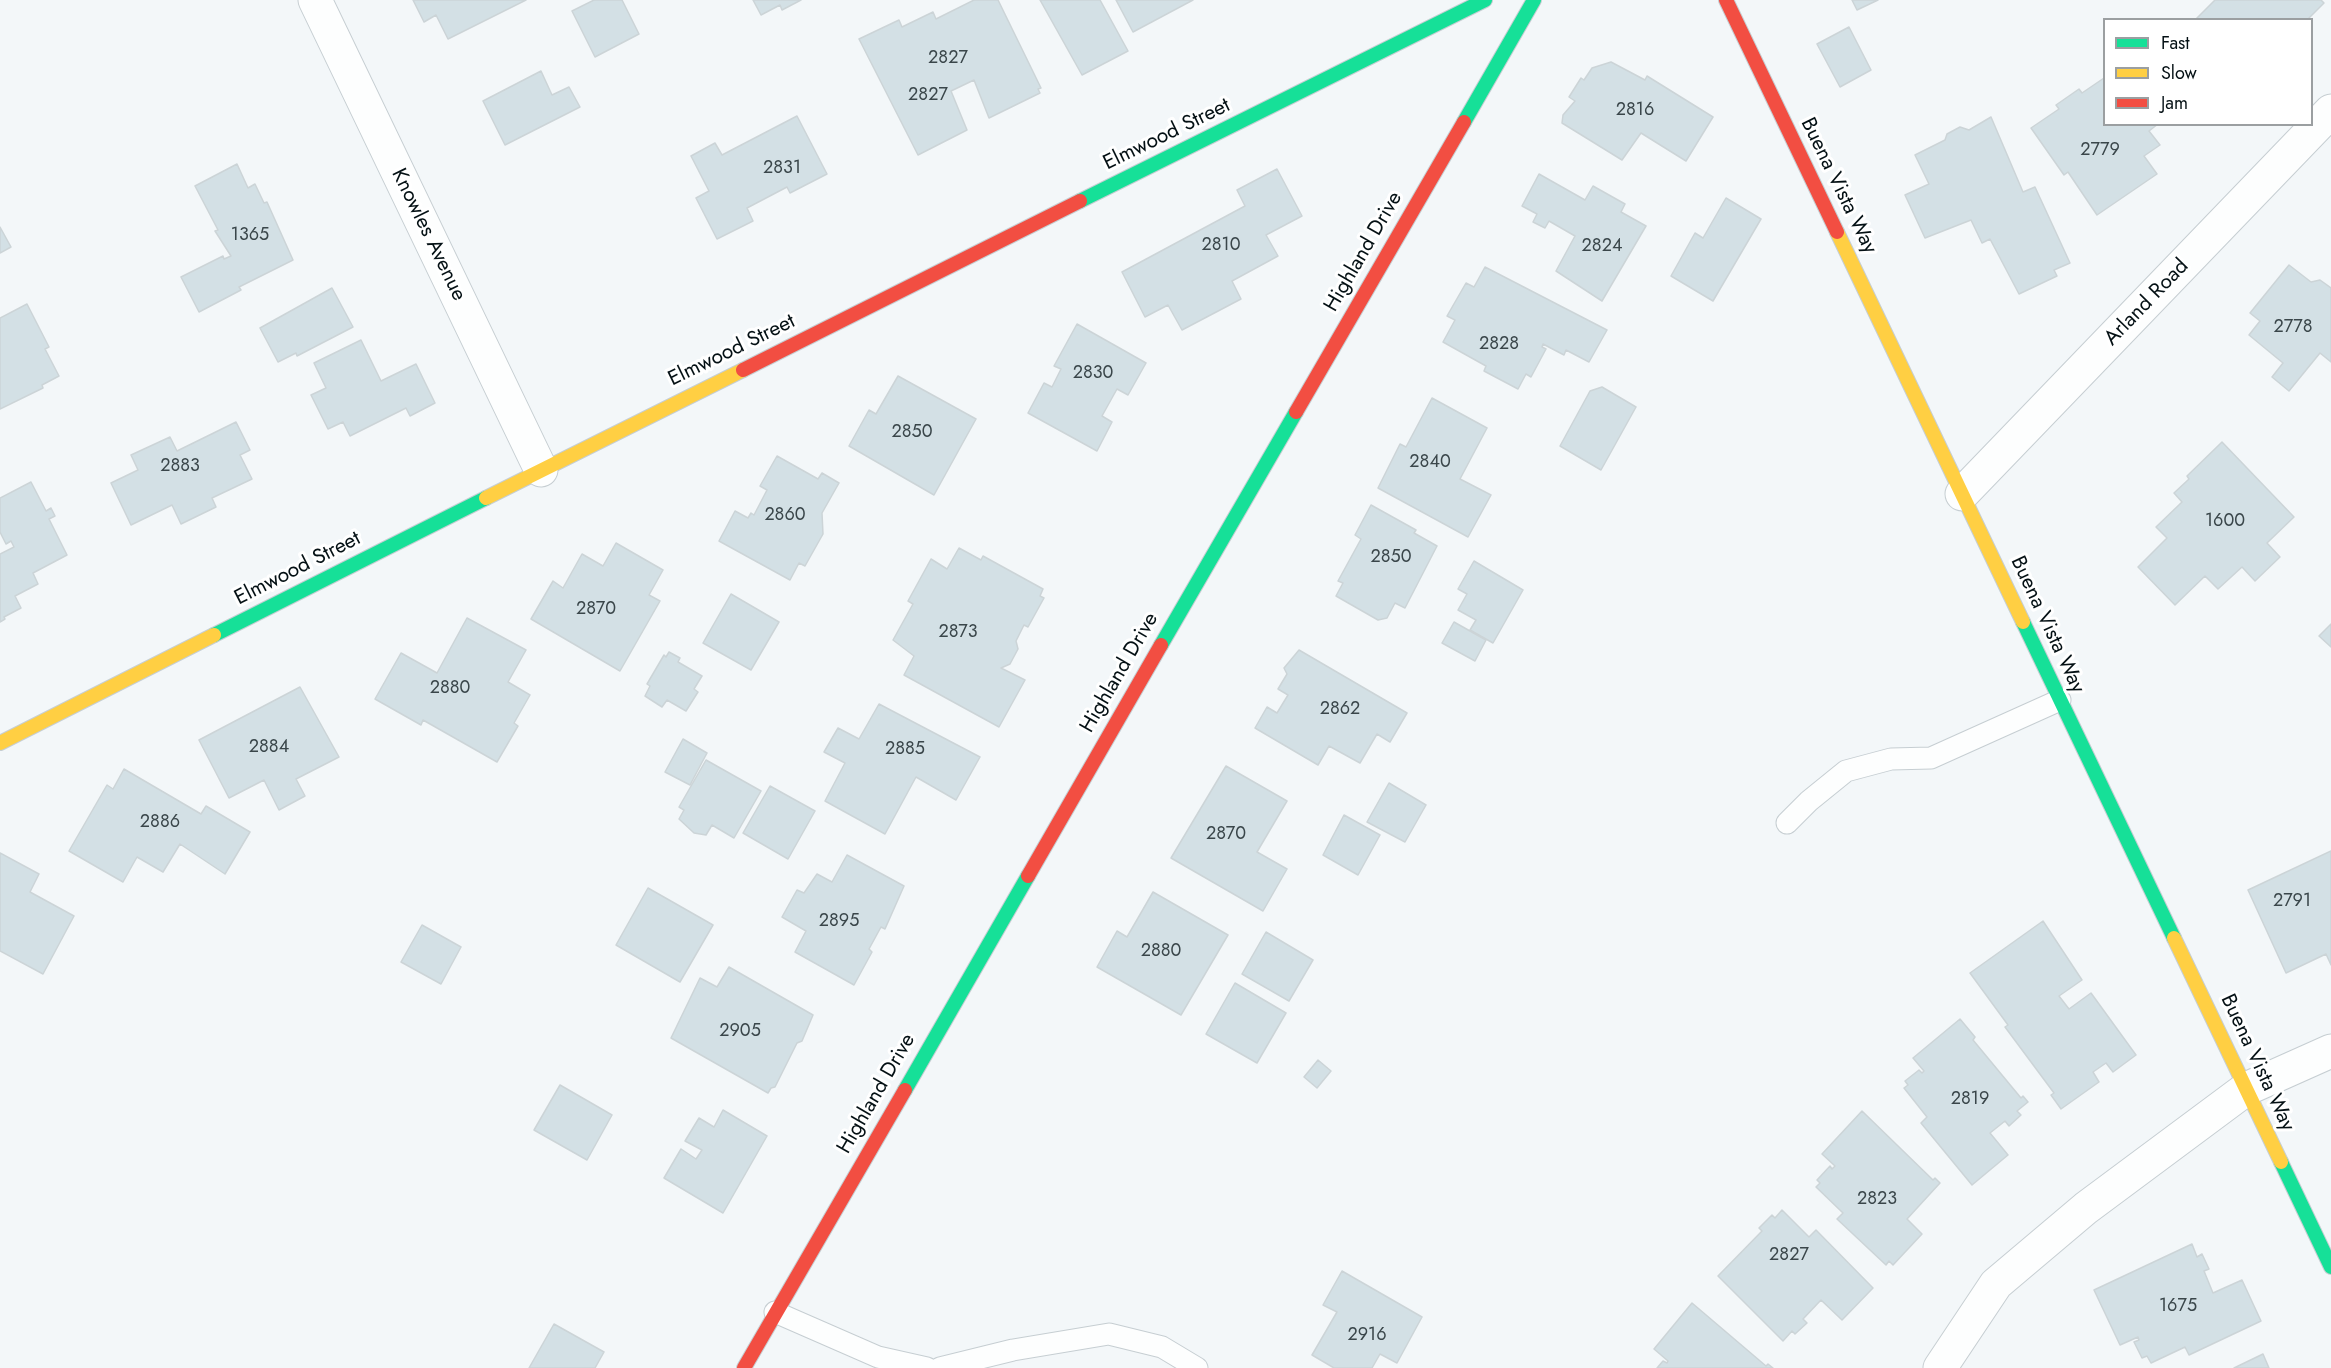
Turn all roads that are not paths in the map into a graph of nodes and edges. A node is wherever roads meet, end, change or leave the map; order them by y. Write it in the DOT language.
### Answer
graph roads {
  1 [pos="315,0"];
  2 [pos="1485,0"];
  3 [pos="1534,0"];
  4 [pos="1726,0"];
  5 [pos="2331,111"];
  6 [pos="541,470"];
  7 [pos="1962,494"];
  8 [pos="2060,700"];
  9 [pos="0,744"];
  10 [pos="1787,823"];
  11 [pos="2331,1051"];
  12 [pos="2246,1089"];
  13 [pos="2331,1268"];
  14 [pos="775,1312"];
  15 [pos="744,1368"];
  16 [pos="927,1368"];
  17 [pos="940,1368"];
  18 [pos="1197,1368"];
  19 [pos="1940,1368"];
  1 -- 6 [label="street, Knowles Avenue"];
  2 -- 6 [label="street, Elmwood Street"];
  3 -- 14 [label="street, Highland Drive"];
  4 -- 7 [label="street, Buena Vista Way"];
  5 -- 7 [label="street, Arland Road"];
  6 -- 9 [label="street, Elmwood Street"];
  7 -- 8 [label="street, Buena Vista Way"];
  8 -- 10 [label="lane"];
  8 -- 12 [label="street, Buena Vista Way"];
  11 -- 12 [label="street"];
  12 -- 13 [label="street, Buena Vista Way"];
  12 -- 19 [label="street"];
  14 -- 15 [label="street, Highland Drive"];
  14 -- 16 [label="lane"];
  17 -- 18 [label="lane"];
}
